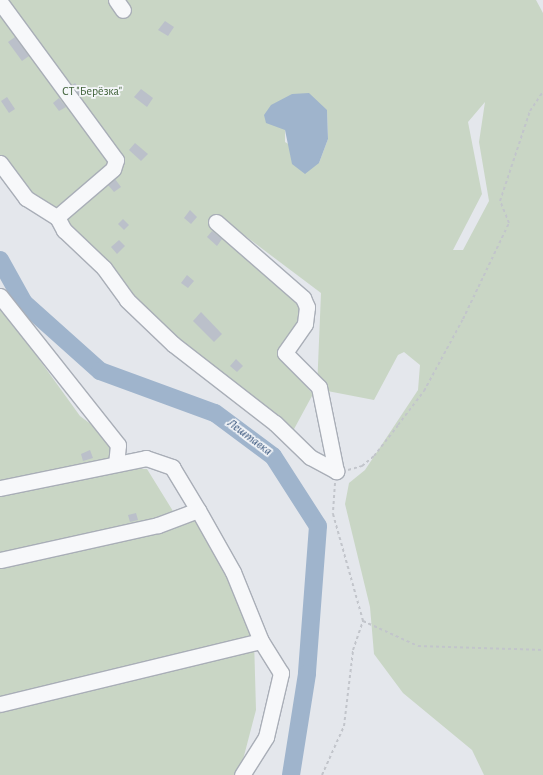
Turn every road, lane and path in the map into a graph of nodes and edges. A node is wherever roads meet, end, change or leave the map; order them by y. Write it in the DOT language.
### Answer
graph roads {
  1 [pos="0,2"];
  2 [pos="543,92"];
  3 [pos="0,163"];
  4 [pos="57,217"];
  5 [pos="216,222"];
  6 [pos="0,296"];
  7 [pos="116,464"];
  8 [pos="336,471"];
  9 [pos="0,488"];
  10 [pos="198,510"];
  11 [pos="0,560"];
  12 [pos="363,621"];
  13 [pos="261,641"];
  14 [pos="543,650"];
  15 [pos="0,704"];
  16 [pos="242,775"];
  17 [pos="322,775"];
  1 -- 4 [label="lane"];
  2 -- 8 [label="path"];
  3 -- 4 [label="lane"];
  4 -- 8 [label="lane"];
  5 -- 8 [label="lane"];
  6 -- 7 [label="lane"];
  7 -- 9 [label="lane"];
  7 -- 10 [label="lane"];
  8 -- 12 [label="path"];
  10 -- 11 [label="lane"];
  10 -- 13 [label="lane"];
  12 -- 14 [label="path"];
  12 -- 17 [label="path"];
  13 -- 15 [label="lane"];
  13 -- 16 [label="lane"];
}
